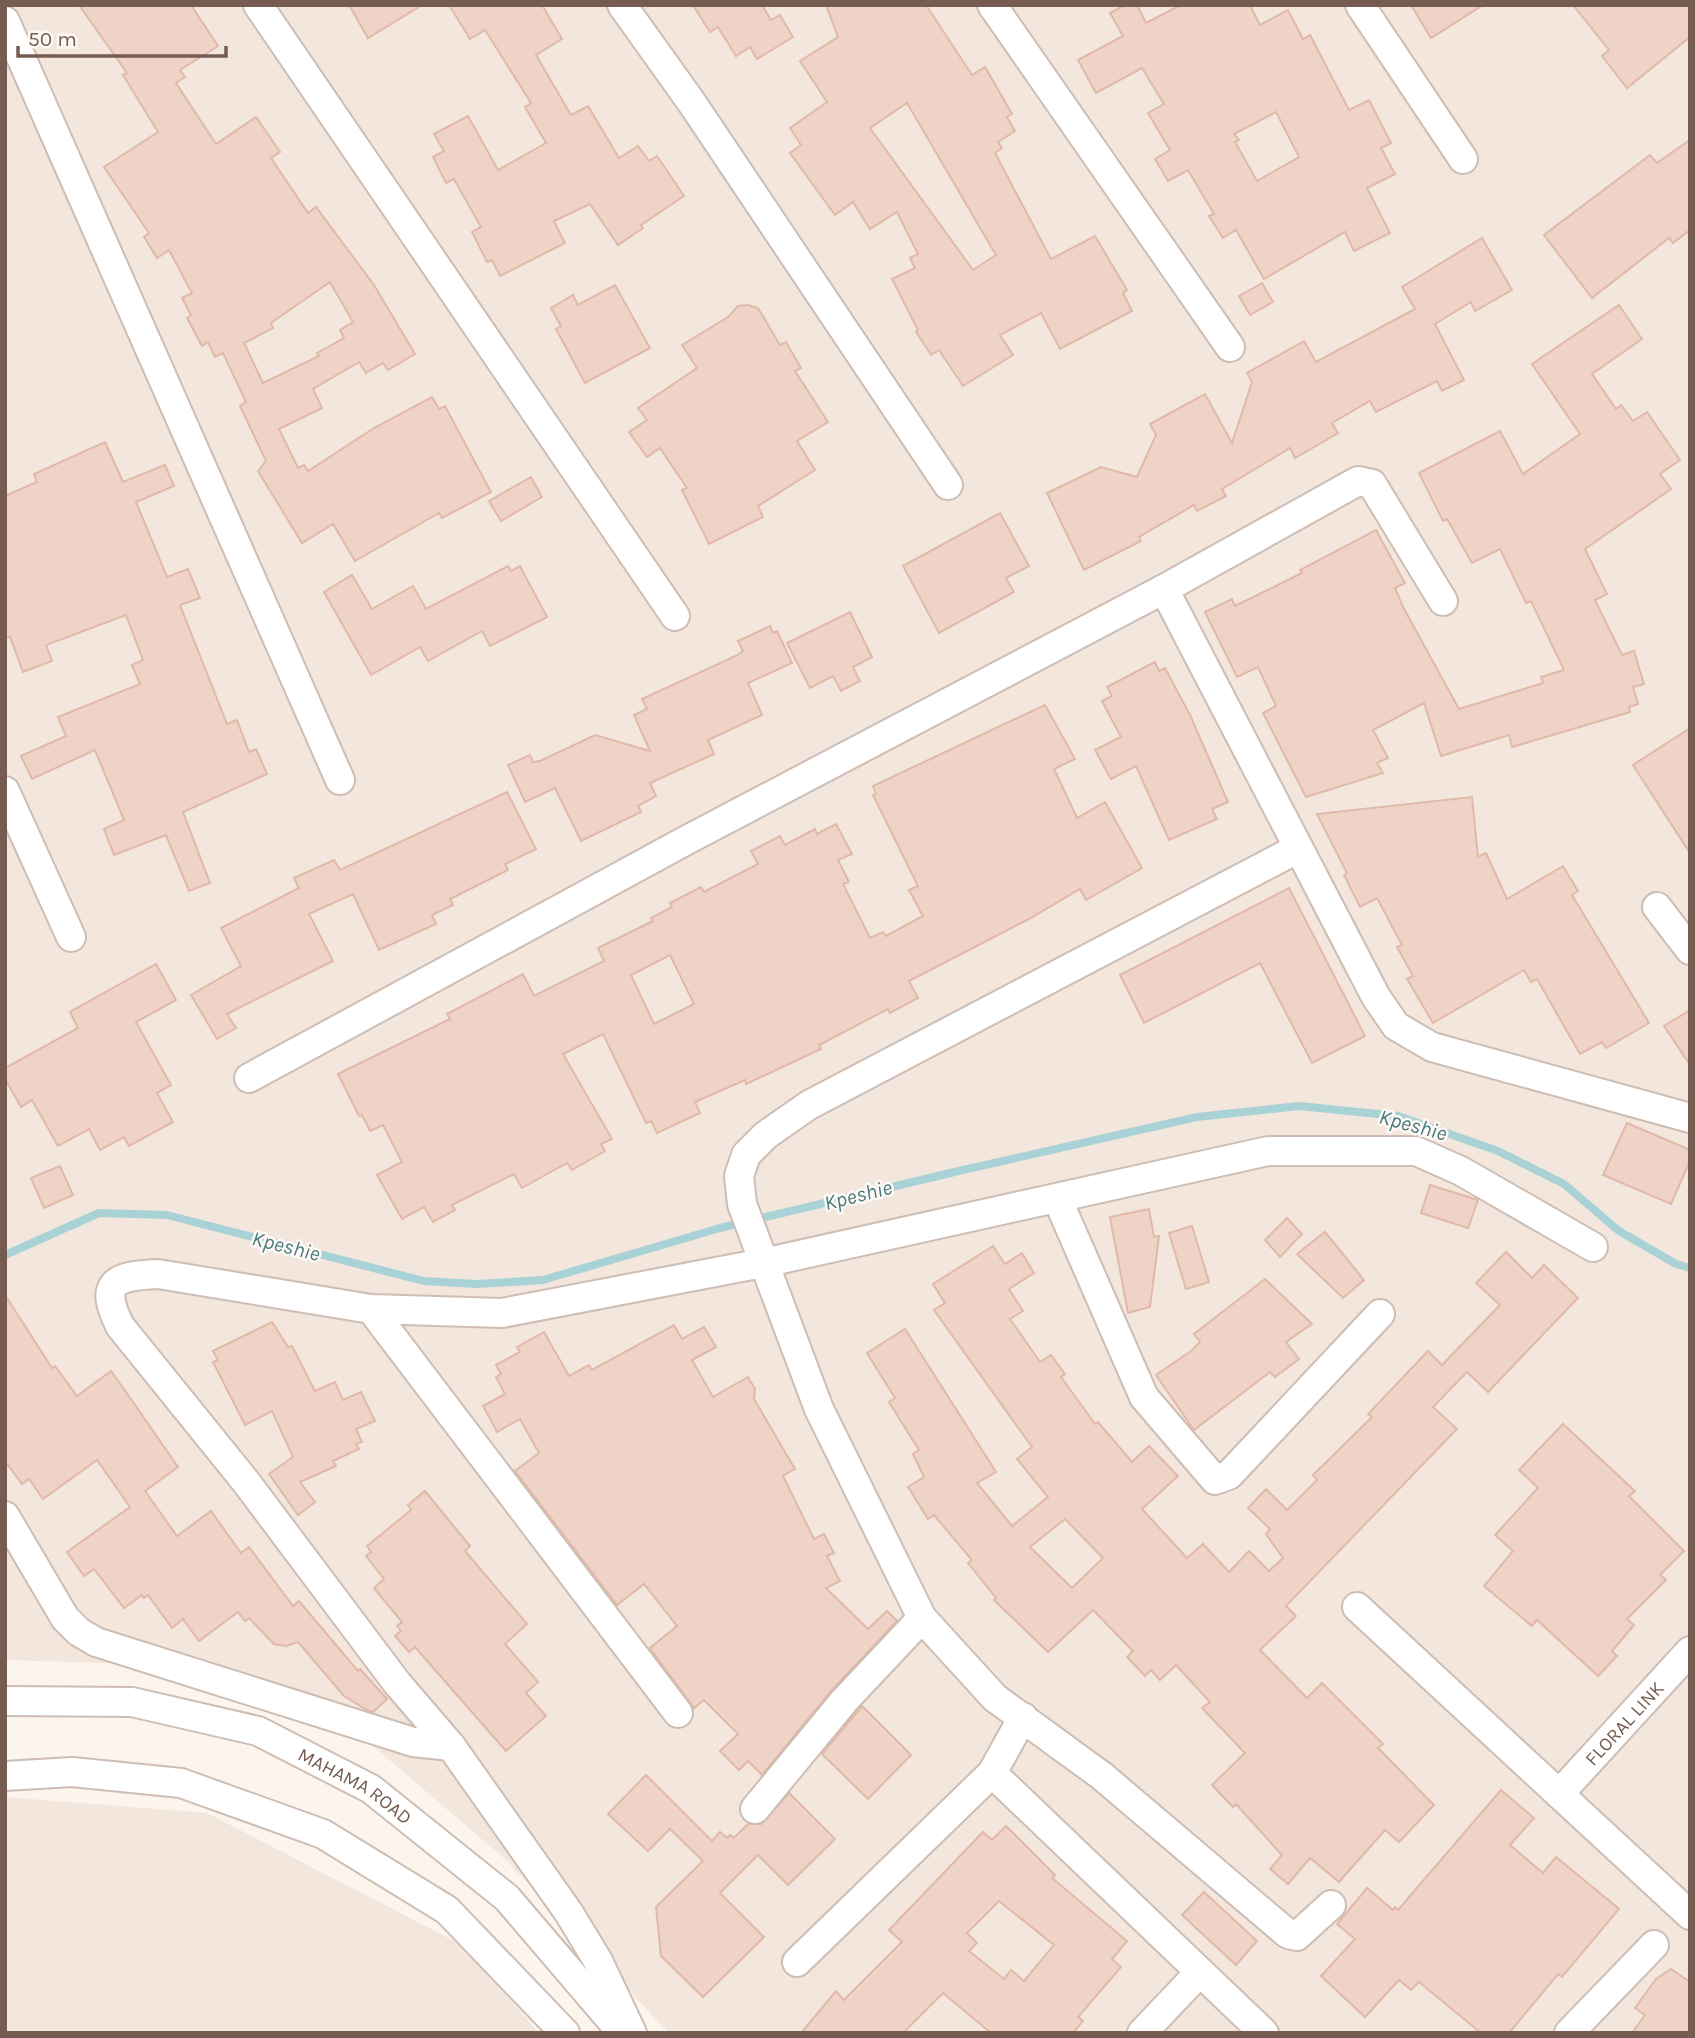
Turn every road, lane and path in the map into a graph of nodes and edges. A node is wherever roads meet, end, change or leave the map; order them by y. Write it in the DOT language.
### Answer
graph roads {
  1 [pos="258,5"];
  2 [pos="622,5"];
  3 [pos="992,5"];
  4 [pos="1360,5"];
  5 [pos="5,21"];
  6 [pos="1463,159"];
  7 [pos="1230,347"];
  8 [pos="948,485"];
  9 [pos="1164,589"];
  10 [pos="1443,601"];
  11 [pos="675,616"];
  12 [pos="340,780"];
  13 [pos="5,791"];
  14 [pos="1297,849"];
  15 [pos="1657,907"];
  16 [pos="71,937"];
  17 [pos="1690,950"];
  18 [pos="249,1078"];
  19 [pos="1690,1118"];
  20 [pos="1057,1198"];
  21 [pos="1593,1247"];
  22 [pos="759,1253"];
  23 [pos="371,1309"];
  24 [pos="1380,1314"];
  25 [pos="5,1516"];
  26 [pos="1357,1607"];
  27 [pos="922,1618"];
  28 [pos="1690,1651"];
  29 [pos="5,1701"];
  30 [pos="678,1713"];
  31 [pos="1023,1717"];
  32 [pos="451,1745"];
  33 [pos="992,1773"];
  34 [pos="5,1776"];
  35 [pos="1559,1794"];
  36 [pos="755,1810"];
  37 [pos="1331,1905"];
  38 [pos="1690,1915"];
  39 [pos="1654,1945"];
  40 [pos="797,1962"];
  41 [pos="1200,1972"];
  42 [pos="565,2033"];
  43 [pos="622,2033"];
  44 [pos="632,2033"];
  45 [pos="1142,2033"];
  46 [pos="1264,2033"];
  47 [pos="1569,2033"];
  1 -- 11 [label="street"];
  2 -- 8 [label="street"];
  3 -- 7 [label="street"];
  4 -- 6 [label="street"];
  5 -- 12 [label="street"];
  9 -- 10 [label="street"];
  9 -- 14 [label="street"];
  9 -- 18 [label="street"];
  13 -- 16 [label="street"];
  14 -- 19 [label="street"];
  14 -- 22 [label="street"];
  15 -- 17 [label="street"];
  20 -- 21 [label="street"];
  20 -- 22 [label="street"];
  20 -- 24 [label="street"];
  22 -- 23 [label="street"];
  22 -- 27 [label="street"];
  23 -- 30 [label="street"];
  23 -- 32 [label="street"];
  25 -- 32 [label="street"];
  26 -- 35 [label="street"];
  27 -- 31 [label="street"];
  27 -- 36 [label="street"];
  28 -- 35 [label="street, FLORAL LINK"];
  29 -- 43 [label="street, MAHAMA ROAD"];
  31 -- 33 [label="street"];
  31 -- 37 [label="street"];
  32 -- 44 [label="street"];
  33 -- 40 [label="street"];
  33 -- 41 [label="street"];
  34 -- 42 [label="street"];
  35 -- 38 [label="street"];
  39 -- 47 [label="street"];
  41 -- 45 [label="street"];
  41 -- 46 [label="street"];
}
